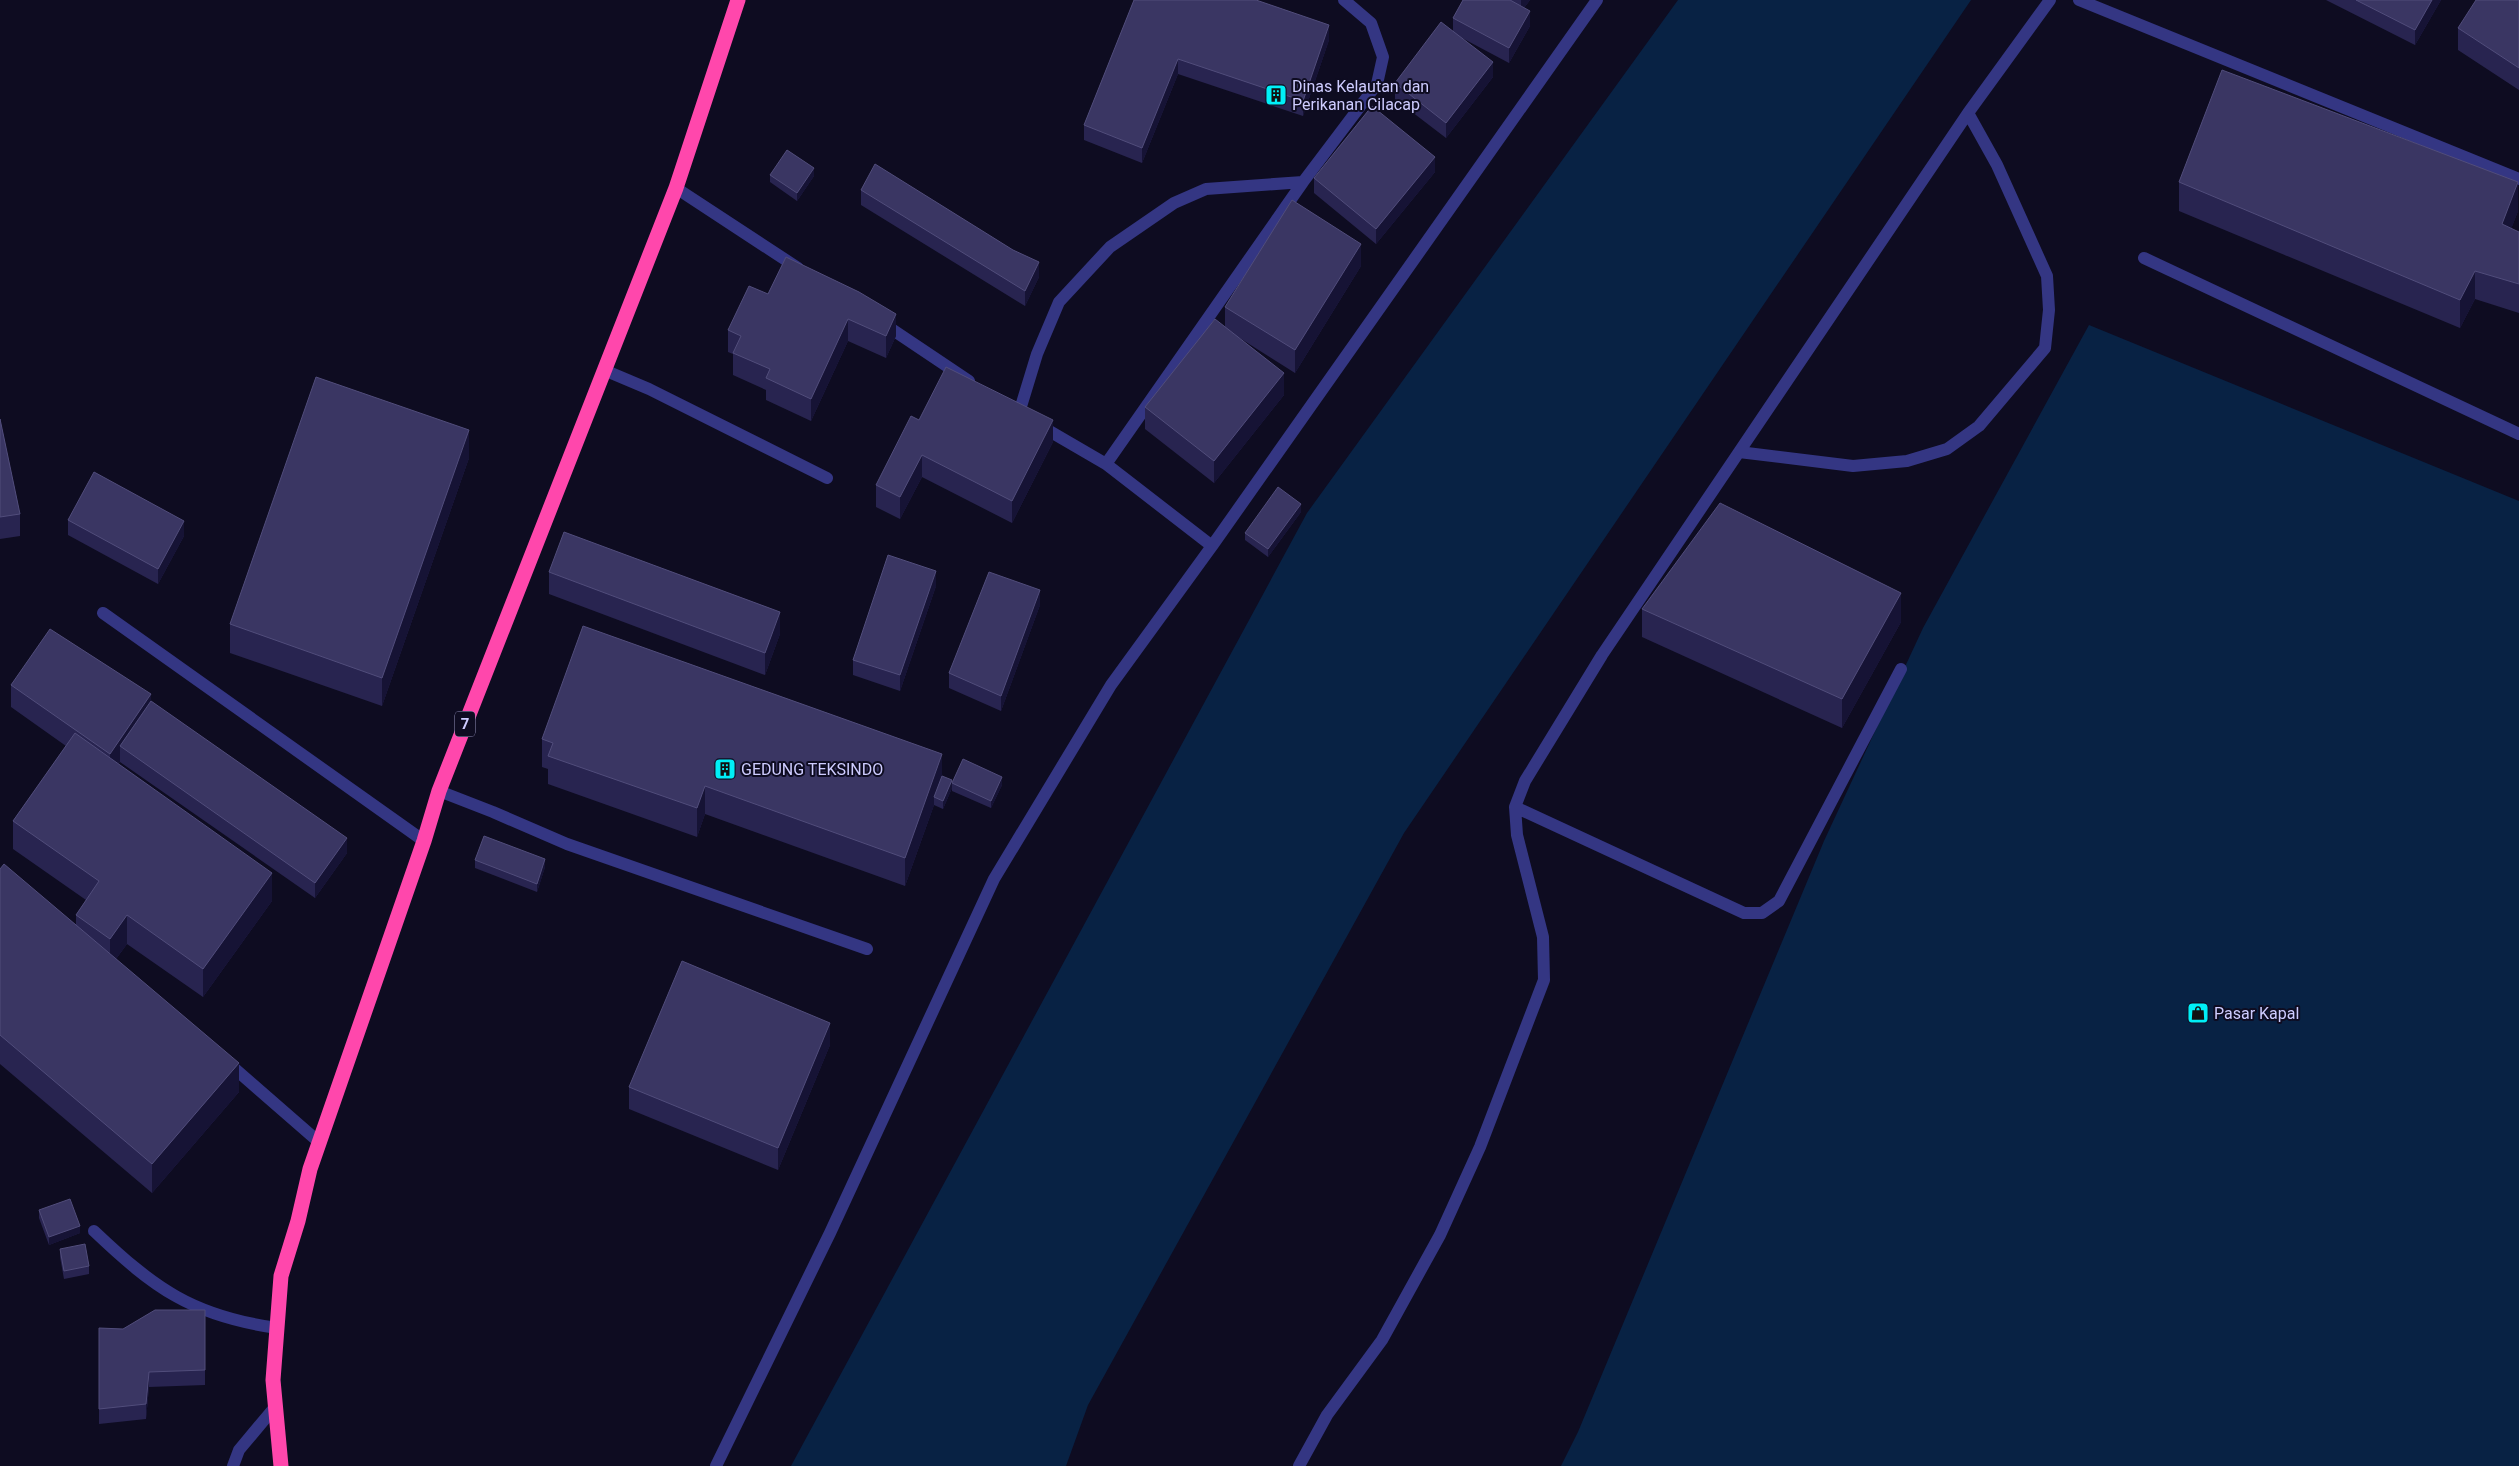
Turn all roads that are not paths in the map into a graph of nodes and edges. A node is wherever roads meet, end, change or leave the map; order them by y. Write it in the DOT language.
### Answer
graph roads {
  1 [pos="738,0"];
  2 [pos="1344,0"];
  3 [pos="1596,0"];
  4 [pos="2050,0"];
  5 [pos="2079,0"];
  6 [pos="1968,113"];
  7 [pos="2519,179"];
  8 [pos="1303,182"];
  9 [pos="676,188"];
  10 [pos="2144,258"];
  11 [pos="806,274"];
  12 [pos="872,317"];
  13 [pos="604,370"];
  14 [pos="978,386"];
  15 [pos="2519,434"];
  16 [pos="1739,452"];
  17 [pos="1106,464"];
  18 [pos="827,478"];
  19 [pos="1212,546"];
  20 [pos="103,613"];
  21 [pos="1901,669"];
  22 [pos="439,791"];
  23 [pos="1515,807"];
  24 [pos="424,841"];
  25 [pos="867,949"];
  26 [pos="214,1050"];
  27 [pos="320,1143"];
  28 [pos="94,1231"];
  29 [pos="277,1328"];
  30 [pos="276,1407"];
  31 [pos="233,1466"];
  32 [pos="281,1466"];
  33 [pos="716,1466"];
  34 [pos="1299,1466"];
  1 -- 9 [label="highway, 7"];
  2 -- 8 [label="street"];
  3 -- 19 [label="street"];
  4 -- 6 [label="street"];
  5 -- 7 [label="street"];
  6 -- 16 [label="street"];
  6 -- 16 [label="street"];
  8 -- 17 [label="street"];
  8 -- 17 [label="street"];
  9 -- 11 [label="street"];
  9 -- 13 [label="highway, 7"];
  10 -- 15 [label="street"];
  12 -- 14 [label="street"];
  13 -- 18 [label="street"];
  13 -- 22 [label="highway, 7"];
  16 -- 23 [label="street"];
  17 -- 19 [label="street"];
  19 -- 33 [label="street"];
  20 -- 24 [label="street"];
  21 -- 23 [label="street"];
  22 -- 24 [label="highway, 7"];
  22 -- 25 [label="street"];
  23 -- 34 [label="street"];
  24 -- 27 [label="highway, 7"];
  26 -- 27 [label="street"];
  27 -- 29 [label="highway, 7"];
  28 -- 29 [label="street"];
  29 -- 30 [label="highway, 7"];
  30 -- 31 [label="street"];
  30 -- 32 [label="highway, 7"];
}
